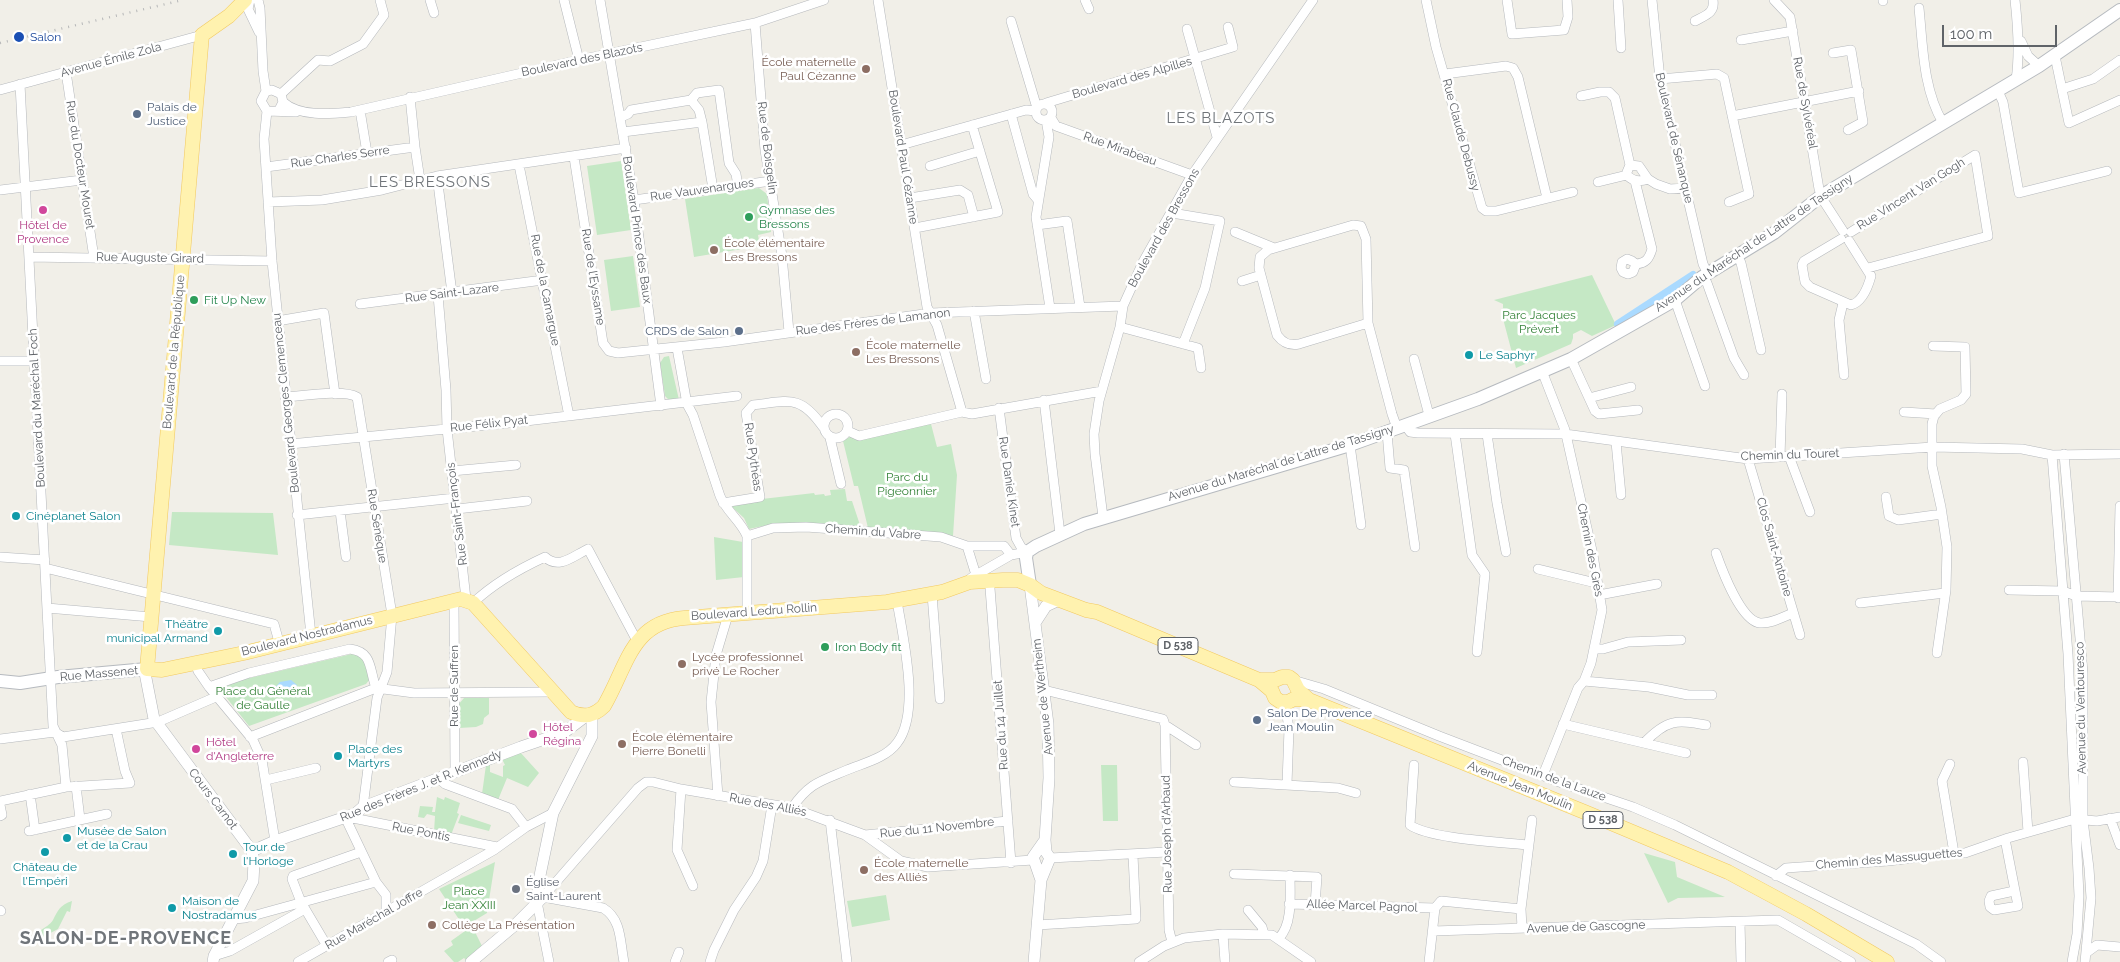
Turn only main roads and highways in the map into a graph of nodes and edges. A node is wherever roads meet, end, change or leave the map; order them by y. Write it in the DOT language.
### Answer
graph roads {
  1 [pos="251,2"];
  2 [pos="2120,10"];
  3 [pos="1030,585"];
  4 [pos="937,593"];
  5 [pos="1097,612"];
  6 [pos="146,669"];
  7 [pos="0,681"];
  8 [pos="1274,686"];
  9 [pos="1292,692"];
  10 [pos="589,716"];
  11 [pos="1887,962"];
  1 -- 6 [label="main road, Boulevard de la République"];
  2 -- 3 [label="main road, Avenue du Maréchal de Lattre de Tassigny"];
  3 -- 4 [label="main road, Boulevard Ledru Rollin"];
  3 -- 4 [label="main road, Boulevard Ledru Rollin"];
  3 -- 5 [label="main road, Avenue Jean Moulin / D 538"];
  3 -- 5 [label="main road, Avenue Jean Moulin / D 538"];
  4 -- 10 [label="main road, Boulevard Ledru Rollin"];
  5 -- 8 [label="main road, Avenue Jean Moulin / D 538"];
  6 -- 7 [label="main road, Rue Massenet"];
  6 -- 10 [label="main road, Boulevard Nostradamus"];
  8 -- 9 [label="main road"];
  8 -- 9 [label="main road, Avenue Jean Moulin"];
  9 -- 11 [label="main road, Avenue Jean Moulin / D 538"];
}
